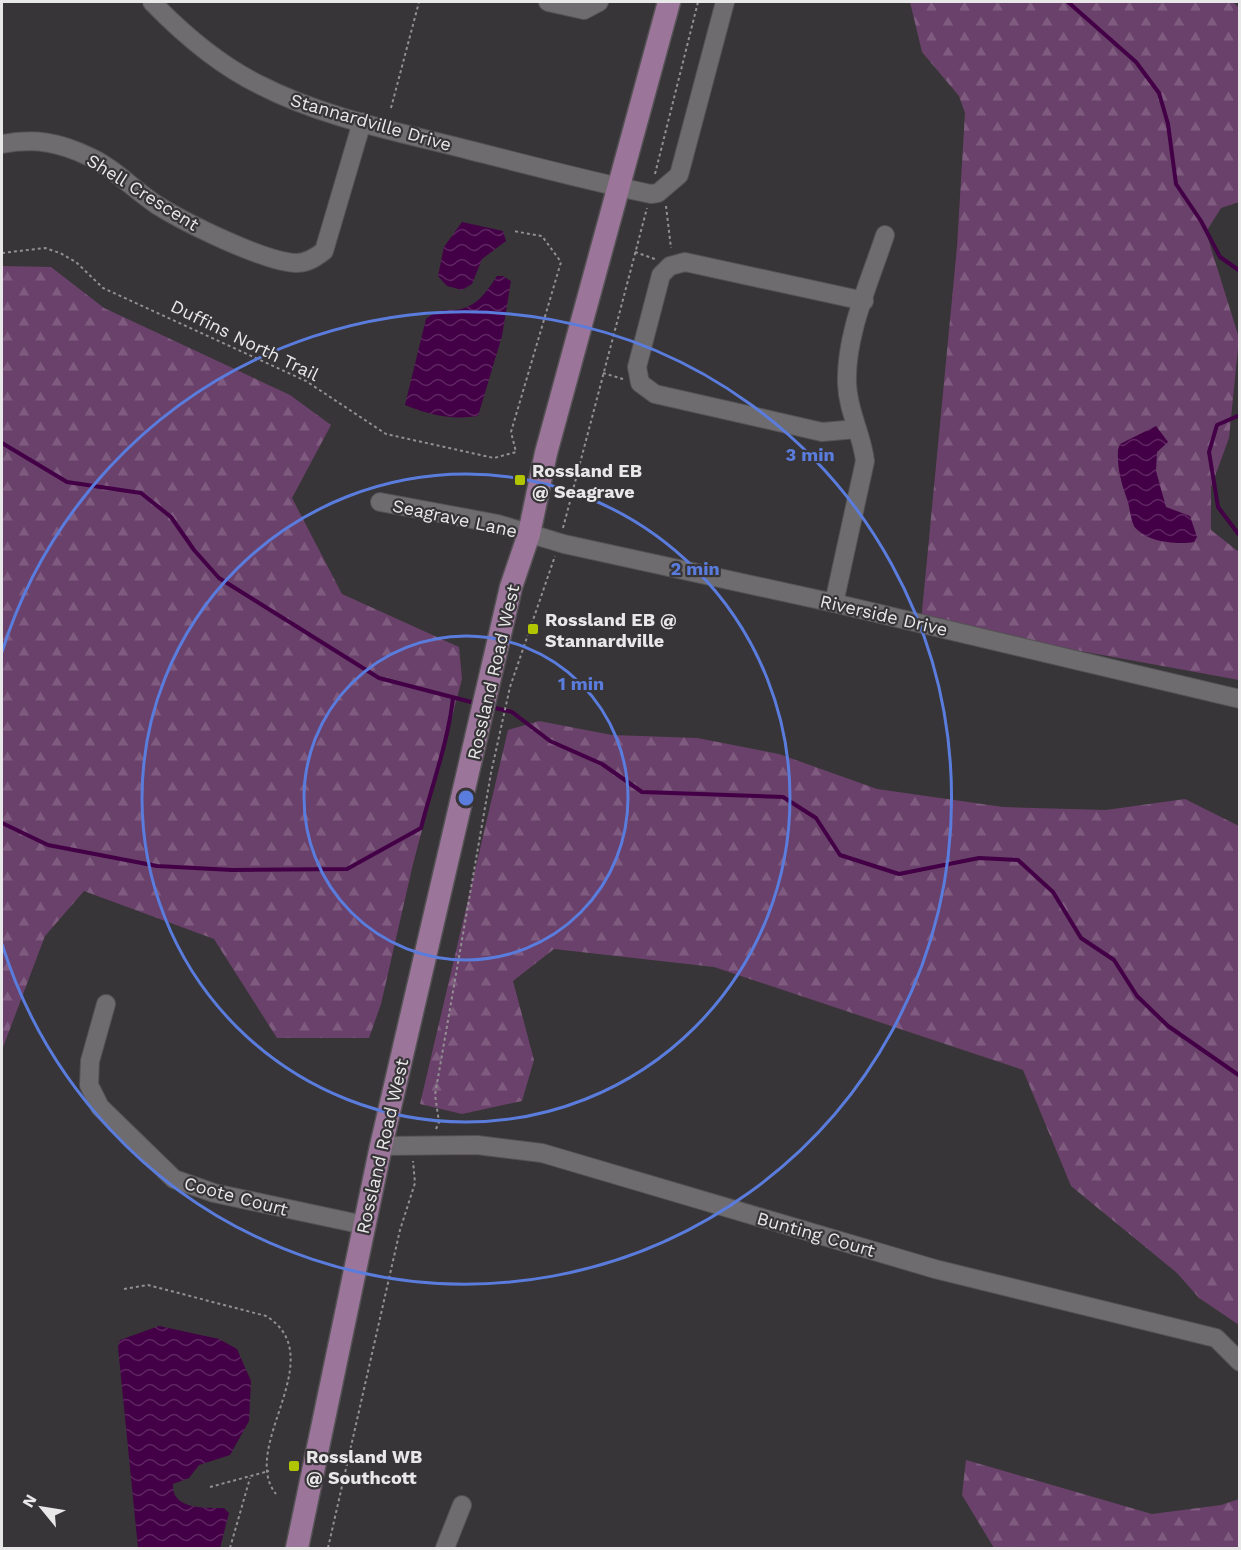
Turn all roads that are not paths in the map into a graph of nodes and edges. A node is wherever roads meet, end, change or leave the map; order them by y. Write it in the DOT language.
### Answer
graph roads {
  1 [pos="152,2"];
  2 [pos="548,2"];
  3 [pos="599,2"];
  4 [pos="669,2"];
  5 [pos="725,2"];
  6 [pos="362,122"];
  7 [pos="2,144"];
  8 [pos="617,187"];
  9 [pos="885,235"];
  10 [pos="864,301"];
  11 [pos="857,429"];
  12 [pos="380,502"];
  13 [pos="529,534"];
  14 [pos="834,603"];
  15 [pos="1239,699"];
  16 [pos="106,1004"];
  17 [pos="381,1146"];
  18 [pos="364,1226"];
  19 [pos="1239,1362"];
  20 [pos="462,1505"];
  21 [pos="297,1548"];
  22 [pos="445,1548"];
  1 -- 6 [label="street, Stannardville Drive"];
  2 -- 3 [label="street"];
  4 -- 8 [label="main road, Rossland Road West"];
  5 -- 8 [label="street"];
  6 -- 7 [label="street, Shell Crescent"];
  6 -- 8 [label="street, Stannardville Drive"];
  8 -- 13 [label="main road, Rossland Road West"];
  9 -- 10 [label="street"];
  10 -- 11 [label="street"];
  10 -- 11 [label="street"];
  11 -- 14 [label="street"];
  12 -- 13 [label="street, Seagrave Lane"];
  13 -- 14 [label="street, Riverside Drive"];
  13 -- 17 [label="main road, Rossland Road West"];
  14 -- 15 [label="street, Riverside Drive"];
  16 -- 18 [label="street, Coote Court"];
  17 -- 18 [label="main road, Rossland Road West"];
  17 -- 19 [label="street, Bunting Court"];
  18 -- 21 [label="main road, Rossland Road West"];
  20 -- 22 [label="street"];
}
